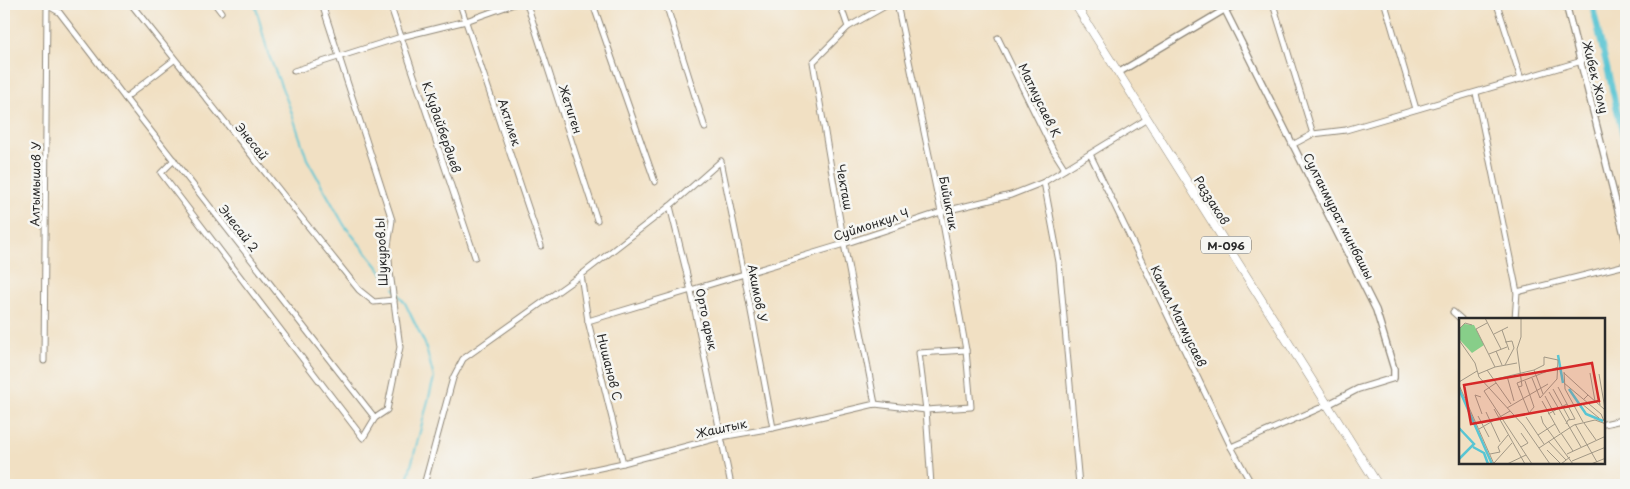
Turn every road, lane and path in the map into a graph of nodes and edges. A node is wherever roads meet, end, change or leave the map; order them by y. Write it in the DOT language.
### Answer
graph roads {
  1 [pos="130,4"];
  2 [pos="215,4"];
  3 [pos="322,4"];
  4 [pos="390,4"];
  5 [pos="460,4"];
  6 [pos="514,4"];
  7 [pos="527,4"];
  8 [pos="593,4"];
  9 [pos="666,4"];
  10 [pos="840,4"];
  11 [pos="889,4"];
  12 [pos="897,4"];
  13 [pos="1075,4"];
  14 [pos="1238,4"];
  15 [pos="1273,4"];
  16 [pos="1385,4"];
  17 [pos="1497,4"];
  18 [pos="1566,4"];
  19 [pos="46,5"];
  20 [pos="1223,7"];
  21 [pos="221,12"];
  22 [pos="466,21"];
  23 [pos="848,27"];
  24 [pos="400,37"];
  25 [pos="998,38"];
  26 [pos="340,56"];
  27 [pos="174,60"];
  28 [pos="1582,61"];
  29 [pos="294,71"];
  30 [pos="1118,73"];
  31 [pos="1521,79"];
  32 [pos="1476,93"];
  33 [pos="125,98"];
  34 [pos="1416,109"];
  35 [pos="1147,119"];
  36 [pos="705,128"];
  37 [pos="1314,134"];
  38 [pos="1292,146"];
  39 [pos="1090,154"];
  40 [pos="174,160"];
  41 [pos="1065,169"];
  42 [pos="655,182"];
  43 [pos="1044,182"];
  44 [pos="670,206"];
  45 [pos="941,212"];
  46 [pos="597,220"];
  47 [pos="1626,242"];
  48 [pos="844,244"];
  49 [pos="540,246"];
  50 [pos="475,257"];
  51 [pos="1626,265"];
  52 [pos="744,274"];
  53 [pos="581,275"];
  54 [pos="691,291"];
  55 [pos="1517,292"];
  56 [pos="394,300"];
  57 [pos="1453,312"];
  58 [pos="1460,318"];
  59 [pos="1515,318"];
  60 [pos="588,321"];
  61 [pos="966,350"];
  62 [pos="44,361"];
  63 [pos="875,404"];
  64 [pos="1327,405"];
  65 [pos="971,407"];
  66 [pos="926,410"];
  67 [pos="375,418"];
  68 [pos="1626,418"];
  69 [pos="1605,424"];
  70 [pos="773,428"];
  71 [pos="721,437"];
  72 [pos="1231,446"];
  73 [pos="623,463"];
  74 [pos="424,485"];
  75 [pos="521,485"];
  76 [pos="731,485"];
  77 [pos="931,485"];
  78 [pos="1079,485"];
  79 [pos="1252,485"];
  80 [pos="1378,485"];
  1 -- 27 [label="street, Энесай"];
  2 -- 21 [label="street"];
  3 -- 26 [label="street, Шукуров.Ы"];
  4 -- 24 [label="street, К.Кудайбердиев"];
  5 -- 22 [label="street, Актилек"];
  6 -- 22 [label="street"];
  7 -- 46 [label="street, Жетиген"];
  8 -- 42 [label="street"];
  9 -- 36 [label="street"];
  10 -- 23 [label="street"];
  11 -- 23 [label="street"];
  12 -- 45 [label="street, Бийиктик"];
  13 -- 30 [label="main road, Раззаков / М-096"];
  14 -- 20 [label="street"];
  15 -- 37 [label="street"];
  16 -- 34 [label="street"];
  17 -- 31 [label="street"];
  18 -- 28 [label="street, Жибек Жолу"];
  19 -- 33 [label="street, Энесай 2"];
  19 -- 62 [label="street, Алтымышов У"];
  20 -- 30 [label="street"];
  20 -- 38 [label="street, Султанмурат минбашы"];
  22 -- 24 [label="street"];
  22 -- 49 [label="street, Актилек"];
  23 -- 48 [label="street, Чекташ"];
  24 -- 26 [label="street"];
  24 -- 50 [label="street, К.Кудайбердиев"];
  25 -- 41 [label="street, Матмусаев К"];
  26 -- 29 [label="street"];
  26 -- 56 [label="street, Шукуров.Ы"];
  27 -- 33 [label="street"];
  27 -- 56 [label="street, Энесай"];
  28 -- 31 [label="street"];
  28 -- 47 [label="street, Жибек Жолу"];
  30 -- 35 [label="main road, Раззаков / М-096"];
  31 -- 32 [label="street"];
  32 -- 34 [label="street"];
  32 -- 55 [label="street"];
  33 -- 40 [label="street, Энесай 2"];
  34 -- 37 [label="street"];
  35 -- 39 [label="street, Суймонкул Ч"];
  35 -- 64 [label="main road, Раззаков / М-096"];
  37 -- 38 [label="street"];
  38 -- 64 [label="street, Султанмурат минбашы"];
  39 -- 41 [label="street, Суймонкул Ч"];
  39 -- 72 [label="street, Камал Матмусаев"];
  40 -- 67 [label="street, Энесай 2"];
  40 -- 67 [label="street, Шукуров.Ы"];
  41 -- 43 [label="street, Суймонкул Ч"];
  43 -- 45 [label="street, Суймонкул Ч"];
  43 -- 78 [label="street"];
  44 -- 52 [label="street, Акимов У"];
  44 -- 53 [label="street"];
  44 -- 54 [label="street, Орто арык"];
  45 -- 48 [label="street, Суймонкул Ч"];
  45 -- 61 [label="street, Бийиктик"];
  48 -- 52 [label="street, Суймонкул Ч"];
  48 -- 63 [label="street, Чекташ"];
  51 -- 55 [label="street"];
  52 -- 54 [label="street, Суймонкул Ч"];
  52 -- 70 [label="street, Акимов У"];
  53 -- 60 [label="street, Нишанов С"];
  53 -- 74 [label="street"];
  54 -- 60 [label="street, Суймонкул Ч"];
  54 -- 71 [label="street, Орто арык"];
  55 -- 59 [label="street"];
  56 -- 67 [label="street, Шукуров.Ы"];
  57 -- 58 [label="street"];
  60 -- 73 [label="street, Нишанов С"];
  61 -- 65 [label="street, Бийиктик"];
  61 -- 66 [label="street"];
  63 -- 66 [label="street, Жаштык"];
  63 -- 70 [label="street, Жаштык"];
  64 -- 72 [label="street"];
  64 -- 80 [label="main road, Раззаков / М-096"];
  65 -- 66 [label="street, Жаштык"];
  66 -- 77 [label="street"];
  68 -- 69 [label="street"];
  70 -- 71 [label="street, Жаштык"];
  71 -- 73 [label="street, Жаштык"];
  71 -- 76 [label="street, Орто арык"];
  72 -- 79 [label="street, Камал Матмусаев"];
  73 -- 75 [label="street, Жаштык"];
}
